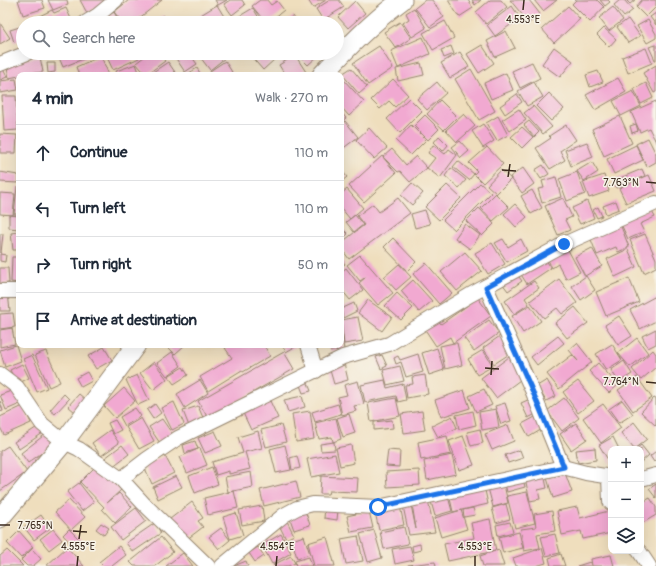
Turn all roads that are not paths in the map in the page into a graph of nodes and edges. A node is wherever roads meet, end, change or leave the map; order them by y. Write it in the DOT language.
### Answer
graph roads {
  1 [pos="116,0"];
  2 [pos="402,0"];
  3 [pos="96,16"];
  4 [pos="344,52"];
  5 [pos="16,57"];
  6 [pos="336,60"];
  7 [pos="0,64"];
  8 [pos="325,72"];
  9 [pos="656,203"];
  10 [pos="486,287"];
  11 [pos="0,291"];
  12 [pos="16,291"];
  13 [pos="134,348"];
  14 [pos="309,348"];
  15 [pos="316,371"];
  16 [pos="0,374"];
  17 [pos="64,442"];
  18 [pos="564,467"];
  19 [pos="656,475"];
  20 [pos="608,477"];
  21 [pos="644,478"];
  22 [pos="121,479"];
  23 [pos="0,518"];
  24 [pos="641,554"];
  25 [pos="208,566"];
  26 [pos="222,566"];
  27 [pos="649,566"];
  1 -- 3 [label="street"];
  2 -- 4 [label="main road"];
  5 -- 7 [label="street"];
  6 -- 8 [label="main road"];
  9 -- 10 [label="street"];
  10 -- 15 [label="street"];
  10 -- 18 [label="street"];
  11 -- 12 [label="street"];
  13 -- 17 [label="main road"];
  14 -- 15 [label="street"];
  15 -- 22 [label="street"];
  16 -- 17 [label="street"];
  17 -- 22 [label="street"];
  17 -- 23 [label="main road"];
  18 -- 20 [label="street"];
  18 -- 26 [label="street"];
  19 -- 21 [label="street"];
  22 -- 25 [label="street"];
  24 -- 27 [label="street"];
}
